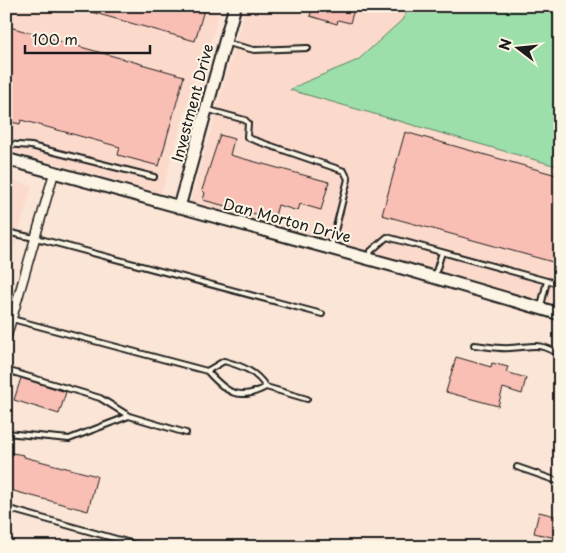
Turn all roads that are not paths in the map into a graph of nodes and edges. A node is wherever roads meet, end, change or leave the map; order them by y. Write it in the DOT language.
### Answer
graph roads {
  1 [pos="235,6"];
  2 [pos="225,43"];
  3 [pos="308,48"];
  4 [pos="206,109"];
  5 [pos="6,144"];
  6 [pos="6,160"];
  7 [pos="54,173"];
  8 [pos="154,176"];
  9 [pos="179,207"];
  10 [pos="6,232"];
  11 [pos="36,238"];
  12 [pos="331,249"];
  13 [pos="442,252"];
  14 [pos="369,259"];
  15 [pos="434,278"];
  16 [pos="547,281"];
  17 [pos="560,284"];
  18 [pos="540,308"];
  19 [pos="322,314"];
  20 [pos="560,314"];
  21 [pos="12,319"];
  22 [pos="6,339"];
  23 [pos="474,345"];
  24 [pos="560,355"];
  25 [pos="6,370"];
  26 [pos="207,371"];
  27 [pos="266,387"];
  28 [pos="307,399"];
  29 [pos="129,416"];
  30 [pos="6,433"];
  31 [pos="186,433"];
  32 [pos="517,467"];
  33 [pos="560,482"];
  34 [pos="6,508"];
  35 [pos="145,547"];
  36 [pos="449,547"];
  37 [pos="460,547"];
  1 -- 2 [label="street, Investment Drive"];
  2 -- 3 [label="lane"];
  2 -- 4 [label="street, Investment Drive"];
  4 -- 9 [label="street, Investment Drive"];
  4 -- 12 [label="lane"];
  5 -- 8 [label="lane"];
  6 -- 7 [label="street, Dan Morton Drive"];
  7 -- 9 [label="street, Dan Morton Drive"];
  7 -- 11 [label="street"];
  9 -- 12 [label="street, Dan Morton Drive"];
  10 -- 11 [label="lane"];
  11 -- 19 [label="lane"];
  11 -- 21 [label="street"];
  12 -- 14 [label="street, Dan Morton Drive"];
  13 -- 14 [label="lane"];
  13 -- 15 [label="lane"];
  13 -- 16 [label="lane"];
  14 -- 15 [label="street, Dan Morton Drive"];
  15 -- 18 [label="street, Dan Morton Drive"];
  16 -- 17 [label="lane"];
  16 -- 18 [label="lane"];
  18 -- 20 [label="street, Dan Morton Drive"];
  21 -- 22 [label="street"];
  21 -- 26 [label="lane"];
  23 -- 24 [label="lane"];
  25 -- 29 [label="lane"];
  26 -- 27 [label="lane"];
  26 -- 27 [label="lane"];
  27 -- 28 [label="lane"];
  29 -- 30 [label="lane"];
  29 -- 31 [label="lane"];
  32 -- 33 [label="lane"];
  34 -- 35 [label="lane"];
  36 -- 37 [label="lane"];
}
